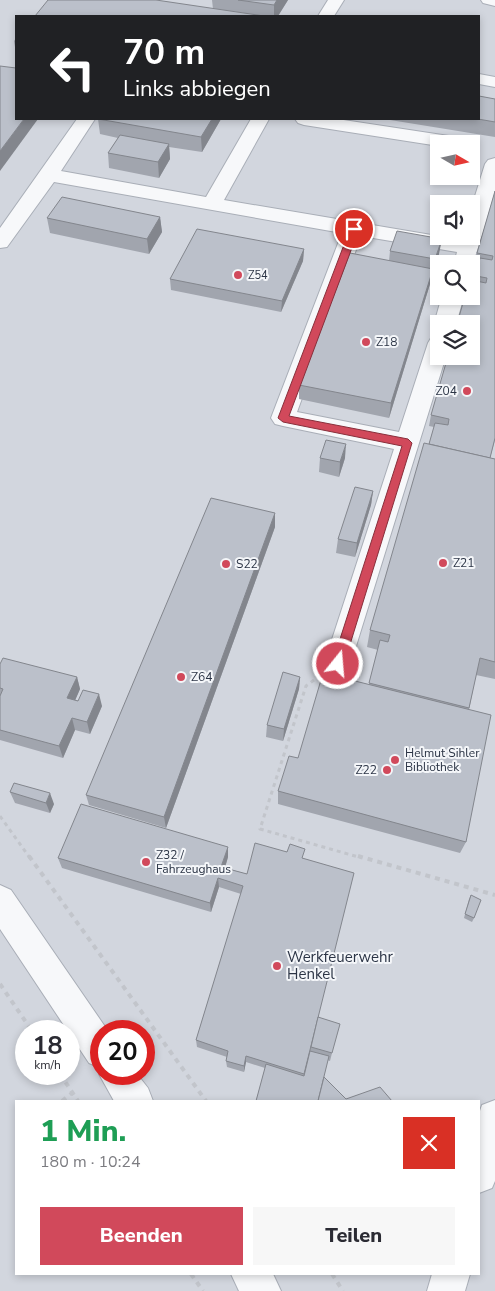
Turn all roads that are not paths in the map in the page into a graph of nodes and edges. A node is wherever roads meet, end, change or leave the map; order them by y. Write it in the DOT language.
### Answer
graph roads {
  1 [pos="336,0"];
  2 [pos="489,0"];
  3 [pos="495,1"];
  4 [pos="327,15"];
  5 [pos="480,79"];
  6 [pos="495,82"];
  7 [pos="85,120"];
  8 [pos="259,120"];
  9 [pos="310,120"];
  10 [pos="482,149"];
  11 [pos="49,175"];
  12 [pos="213,202"];
  13 [pos="354,229"];
  14 [pos="0,242"];
  15 [pos="462,255"];
  16 [pos="466,255"];
  17 [pos="432,365"];
  18 [pos="408,443"];
  19 [pos="338,664"];
  20 [pos="0,901"];
  21 [pos="90,1035"];
  22 [pos="124,1085"];
  23 [pos="134,1100"];
  24 [pos="495,1118"];
  25 [pos="480,1171"];
  26 [pos="251,1275"];
  27 [pos="451,1275"];
  28 [pos="262,1291"];
  29 [pos="446,1291"];
  1 -- 4 [label="street"];
  2 -- 3 [label="street"];
  5 -- 6 [label="street"];
  7 -- 11 [label="street"];
  8 -- 12 [label="street"];
  9 -- 10 [label="street"];
  10 -- 16 [label="street"];
  11 -- 12 [label="street"];
  11 -- 14 [label="street"];
  12 -- 13 [label="street"];
  13 -- 15 [label="street"];
  13 -- 18 [label="street"];
  17 -- 18 [label="street"];
  18 -- 19 [label="street"];
  20 -- 21 [label="street"];
  22 -- 23 [label="street"];
  24 -- 25 [label="street"];
  26 -- 28 [label="street"];
  27 -- 29 [label="street"];
}
